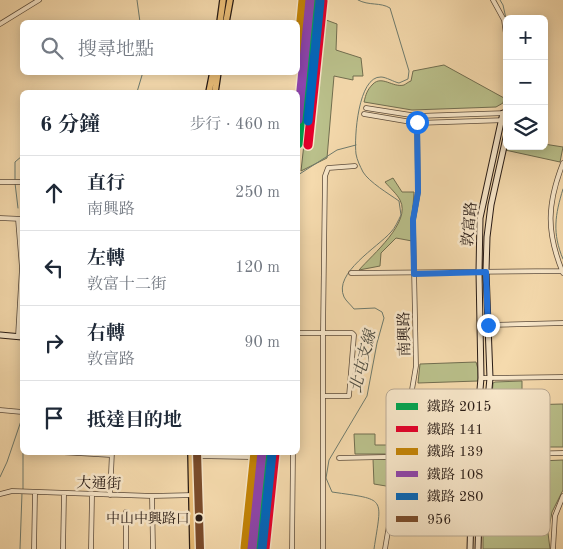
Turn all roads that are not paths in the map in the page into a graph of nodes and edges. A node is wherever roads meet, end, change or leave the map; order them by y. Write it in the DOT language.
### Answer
graph roads {
  1 [pos="39,0"];
  2 [pos="224,0"];
  3 [pos="230,0"];
  4 [pos="493,0"];
  5 [pos="503,18"];
  6 [pos="220,20"];
  7 [pos="226,20"];
  8 [pos="0,24"];
  9 [pos="212,75"];
  10 [pos="218,75"];
  11 [pos="209,90"];
  12 [pos="215,90"];
  13 [pos="366,108"];
  14 [pos="503,113"];
  15 [pos="364,114"];
  16 [pos="417,116"];
  17 [pos="503,120"];
  18 [pos="417,122"];
  19 [pos="503,124"];
  20 [pos="503,150"];
  21 [pos="563,163"];
  22 [pos="355,166"];
  23 [pos="0,182"];
  24 [pos="20,182"];
  25 [pos="0,218"];
  26 [pos="20,219"];
  27 [pos="563,271"];
  28 [pos="479,272"];
  29 [pos="486,272"];
  30 [pos="351,273"];
  31 [pos="414,274"];
  32 [pos="563,323"];
  33 [pos="488,325"];
  34 [pos="300,333"];
  35 [pos="323,333"];
  36 [pos="0,335"];
  37 [pos="20,337"];
  38 [pos="563,376"];
  39 [pos="482,378"];
  40 [pos="490,378"];
  41 [pos="412,389"];
  42 [pos="481,389"];
  43 [pos="489,389"];
  44 [pos="323,396"];
  45 [pos="0,410"];
  46 [pos="20,412"];
  47 [pos="550,453"];
  48 [pos="563,453"];
  49 [pos="112,455"];
  50 [pos="191,455"];
  51 [pos="197,455"];
  52 [pos="215,455"];
  53 [pos="292,455"];
  54 [pos="251,457"];
  55 [pos="386,457"];
  56 [pos="339,458"];
  57 [pos="35,492"];
  58 [pos="0,494"];
  59 [pos="64,494"];
  60 [pos="92,494"];
  61 [pos="110,495"];
  62 [pos="196,495"];
  63 [pos="152,496"];
  64 [pos="563,496"];
  65 [pos="126,512"];
  66 [pos="387,536"];
  67 [pos="470,536"];
  68 [pos="479,536"];
  69 [pos="34,549"];
  70 [pos="63,549"];
  71 [pos="91,549"];
  72 [pos="126,549"];
  73 [pos="153,549"];
  74 [pos="193,549"];
  75 [pos="200,549"];
  76 [pos="292,549"];
  77 [pos="323,549"];
  78 [pos="385,549"];
  79 [pos="470,549"];
  80 [pos="478,549"];
  81 [pos="553,549"];
  1 -- 8 [label="street"];
  2 -- 6 [label="main road"];
  3 -- 7 [label="main road"];
  4 -- 5 [label="street"];
  9 -- 11 [label="main road"];
  10 -- 12 [label="main road"];
  13 -- 16 [label="street"];
  14 -- 16 [label="street"];
  15 -- 18 [label="street"];
  16 -- 18 [label="street, 南興路"];
  17 -- 18 [label="street"];
  18 -- 31 [label="street, 南興路"];
  19 -- 28 [label="street, 敦富路"];
  20 -- 29 [label="street, 敦富路"];
  21 -- 27 [label="street"];
  22 -- 35 [label="street"];
  23 -- 24 [label="street"];
  25 -- 26 [label="street"];
  27 -- 29 [label="street"];
  28 -- 29 [label="street"];
  28 -- 31 [label="street"];
  28 -- 39 [label="street, 敦富路"];
  29 -- 33 [label="street, 敦富路"];
  30 -- 31 [label="street"];
  31 -- 41 [label="street, 南興路"];
  32 -- 33 [label="street"];
  33 -- 40 [label="street, 敦富路"];
  34 -- 35 [label="street"];
  35 -- 44 [label="street"];
  35 -- 44 [label="street"];
  36 -- 37 [label="street"];
  38 -- 40 [label="street"];
  39 -- 40 [label="street"];
  39 -- 42 [label="street, 敦富路"];
  40 -- 43 [label="street, 敦富路"];
  44 -- 77 [label="street"];
  45 -- 46 [label="street"];
  47 -- 48 [label="street"];
  49 -- 61 [label="street"];
  50 -- 62 [label="main road"];
  51 -- 62 [label="main road"];
  52 -- 54 [label="street"];
  53 -- 76 [label="street"];
  55 -- 56 [label="street"];
  57 -- 58 [label="street, 大通街"];
  57 -- 59 [label="street, 大通街"];
  57 -- 69 [label="street"];
  59 -- 60 [label="street, 大通街"];
  59 -- 70 [label="street"];
  60 -- 61 [label="street, 大通街"];
  60 -- 71 [label="street"];
  61 -- 63 [label="street, 大通街"];
  62 -- 63 [label="street, 大通街"];
  62 -- 74 [label="main road"];
  62 -- 75 [label="main road"];
  63 -- 73 [label="street"];
  64 -- 81 [label="street"];
  65 -- 72 [label="street"];
  66 -- 78 [label="street, 南興路"];
  67 -- 79 [label="street, 敦富路"];
  68 -- 80 [label="street, 敦富路"];
}
